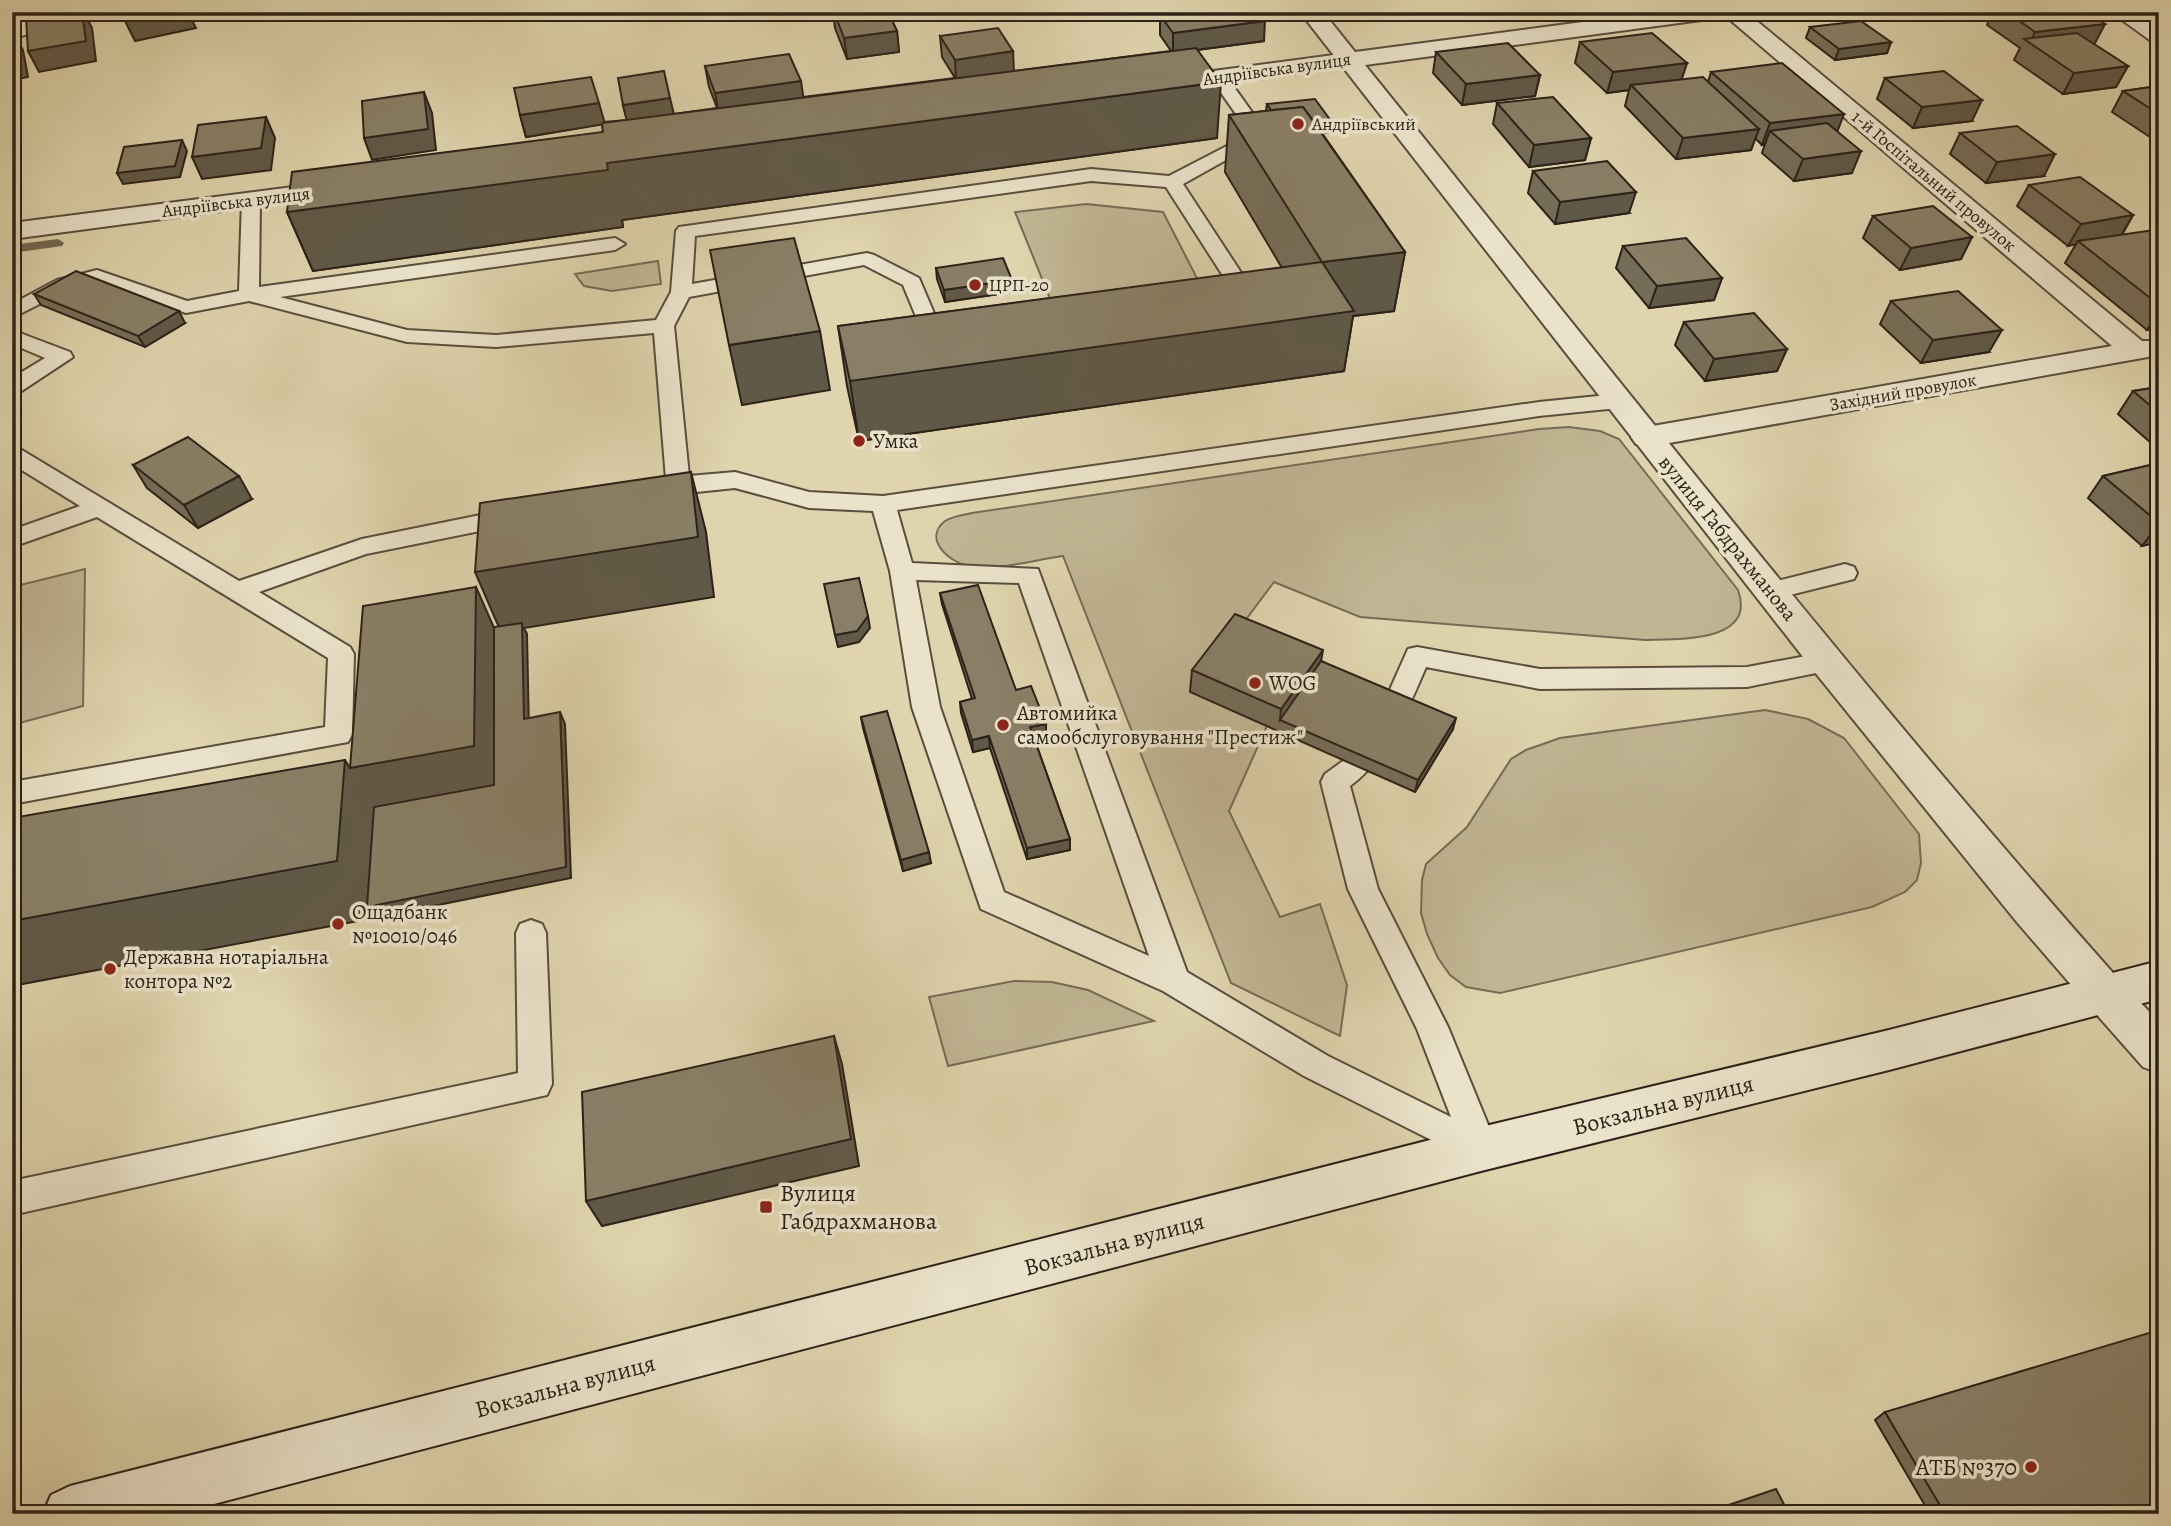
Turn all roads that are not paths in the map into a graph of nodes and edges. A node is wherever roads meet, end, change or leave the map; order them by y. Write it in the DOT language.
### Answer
graph roads {
  1 [pos="95,12"];
  2 [pos="1311,12"];
  3 [pos="1709,12"];
  4 [pos="1732,12"];
  5 [pos="2122,12"];
  6 [pos="12,31"];
  7 [pos="2159,36"];
  8 [pos="1349,60"];
  9 [pos="1218,77"];
  10 [pos="1149,86"];
  11 [pos="1172,182"];
  12 [pos="362,186"];
  13 [pos="251,200"];
  14 [pos="12,231"];
  15 [pos="615,244"];
  16 [pos="681,292"];
  17 [pos="249,295"];
  18 [pos="1220,301"];
  19 [pos="12,312"];
  20 [pos="664,326"];
  21 [pos="12,336"];
  22 [pos="961,336"];
  23 [pos="2147,349"];
  24 [pos="12,387"];
  25 [pos="1618,401"];
  26 [pos="1647,436"];
  27 [pos="12,454"];
  28 [pos="678,484"];
  29 [pos="637,492"];
  30 [pos="883,504"];
  31 [pos="100,508"];
  32 [pos="541,511"];
  33 [pos="12,540"];
  34 [pos="902,571"];
  35 [pos="1845,573"];
  36 [pos="236,591"];
  37 [pos="1770,591"];
  38 [pos="1827,662"];
  39 [pos="12,793"];
  40 [pos="531,933"];
  41 [pos="2159,980"];
  42 [pos="1174,981"];
  43 [pos="2106,995"];
  44 [pos="2159,1053"];
  45 [pos="1480,1149"];
  46 [pos="12,1198"];
  47 [pos="70,1514"];
  1 -- 6 [label="street"];
  2 -- 8 [label="street, вулиця Габдрахманова"];
  3 -- 8 [label="street, Андріївська вулиця"];
  4 -- 23 [label="street, 1-й Госпітальний провулок"];
  5 -- 7 [label="street"];
  8 -- 9 [label="street, Андріївська вулиця"];
  8 -- 25 [label="street, вулиця Габдрахманова"];
  9 -- 10 [label="street, Андріївська вулиця"];
  9 -- 11 [label="lane"];
  11 -- 16 [label="lane"];
  11 -- 18 [label="lane"];
  12 -- 13 [label="street, Андріївська вулиця"];
  13 -- 14 [label="street, Андріївська вулиця"];
  13 -- 17 [label="lane"];
  15 -- 17 [label="lane"];
  16 -- 20 [label="lane"];
  16 -- 22 [label="lane"];
  17 -- 19 [label="lane"];
  17 -- 20 [label="lane"];
  20 -- 28 [label="lane"];
  21 -- 24 [label="lane"];
  23 -- 26 [label="street, Західний провулок"];
  25 -- 26 [label="street, вулиця Габдрахманова"];
  25 -- 30 [label="lane"];
  26 -- 37 [label="street, вулиця Габдрахманова"];
  27 -- 31 [label="lane"];
  28 -- 29 [label="lane"];
  28 -- 30 [label="lane"];
  30 -- 34 [label="lane"];
  31 -- 33 [label="lane"];
  31 -- 36 [label="lane"];
  32 -- 36 [label="lane"];
  34 -- 42 [label="lane"];
  34 -- 42 [label="lane"];
  35 -- 37 [label="lane"];
  36 -- 39 [label="lane"];
  37 -- 38 [label="street, вулиця Габдрахманова"];
  38 -- 43 [label="street, вулиця Габдрахманова"];
  38 -- 45 [label="lane"];
  40 -- 46 [label="lane"];
  41 -- 43 [label="street, Вокзальна вулиця"];
  42 -- 45 [label="lane"];
  43 -- 44 [label="street, вулиця Габдрахманова"];
  43 -- 45 [label="street, Вокзальна вулиця"];
  45 -- 47 [label="street, Вокзальна вулиця"];
}
